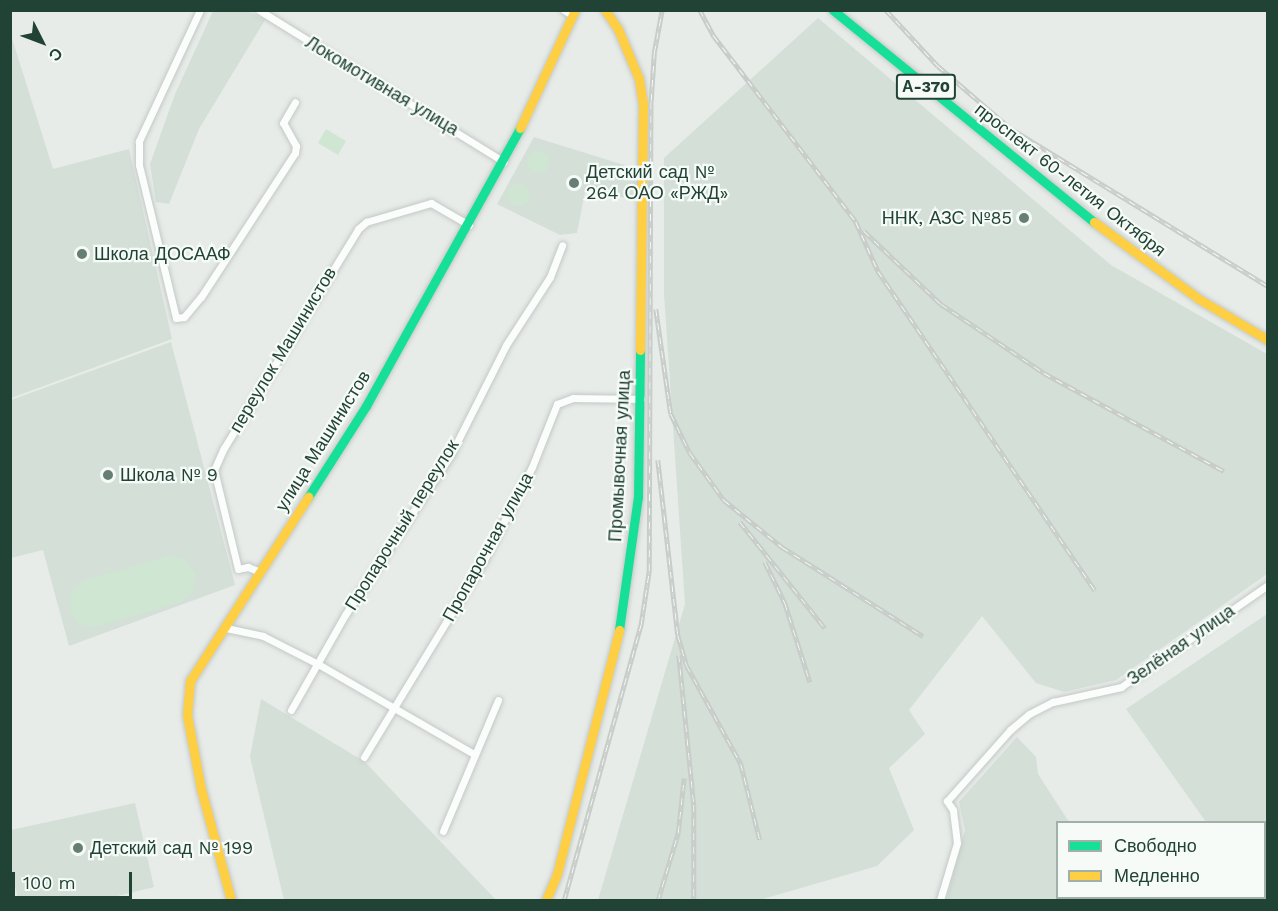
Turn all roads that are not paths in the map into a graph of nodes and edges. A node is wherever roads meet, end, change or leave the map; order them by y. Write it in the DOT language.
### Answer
graph roads {
  1 [pos="200,10"];
  2 [pos="259,10"];
  3 [pos="605,10"];
  4 [pos="833,10"];
  5 [pos="570,12"];
  6 [pos="295,102"];
  7 [pos="504,162"];
  8 [pos="469,225"];
  9 [pos="562,245"];
  10 [pos="1268,340"];
  11 [pos="641,399"];
  12 [pos="260,572"];
  13 [pos="1268,585"];
  14 [pos="226,628"];
  15 [pos="318,664"];
  16 [pos="498,700"];
  17 [pos="395,706"];
  18 [pos="291,710"];
  19 [pos="474,754"];
  20 [pos="364,757"];
  21 [pos="443,831"];
  22 [pos="231,900"];
  23 [pos="546,900"];
  24 [pos="940,900"];
  1 -- 6 [label="street"];
  2 -- 7 [label="street, Локомотивная улица"];
  3 -- 11 [label="main road, Промывочная улица"];
  4 -- 10 [label="main road, проспект 60-летия Октября / А-370"];
  5 -- 7 [label="main road, улица Машинистов"];
  7 -- 8 [label="main road, улица Машинистов"];
  8 -- 12 [label="main road, улица Машинистов"];
  8 -- 12 [label="street, переулок Машинистов"];
  9 -- 15 [label="street, Пропарочный переулок"];
  11 -- 17 [label="street, Пропарочная улица"];
  11 -- 23 [label="main road, Промывочная улица"];
  12 -- 14 [label="main road, улица Машинистов"];
  13 -- 24 [label="street, Зелёная улица"];
  14 -- 15 [label="street"];
  14 -- 22 [label="main road, улица Машинистов"];
  15 -- 17 [label="street"];
  15 -- 18 [label="street, Пропарочный переулок"];
  16 -- 19 [label="street"];
  17 -- 19 [label="street"];
  17 -- 20 [label="street, Пропарочная улица"];
  19 -- 21 [label="street"];
}
